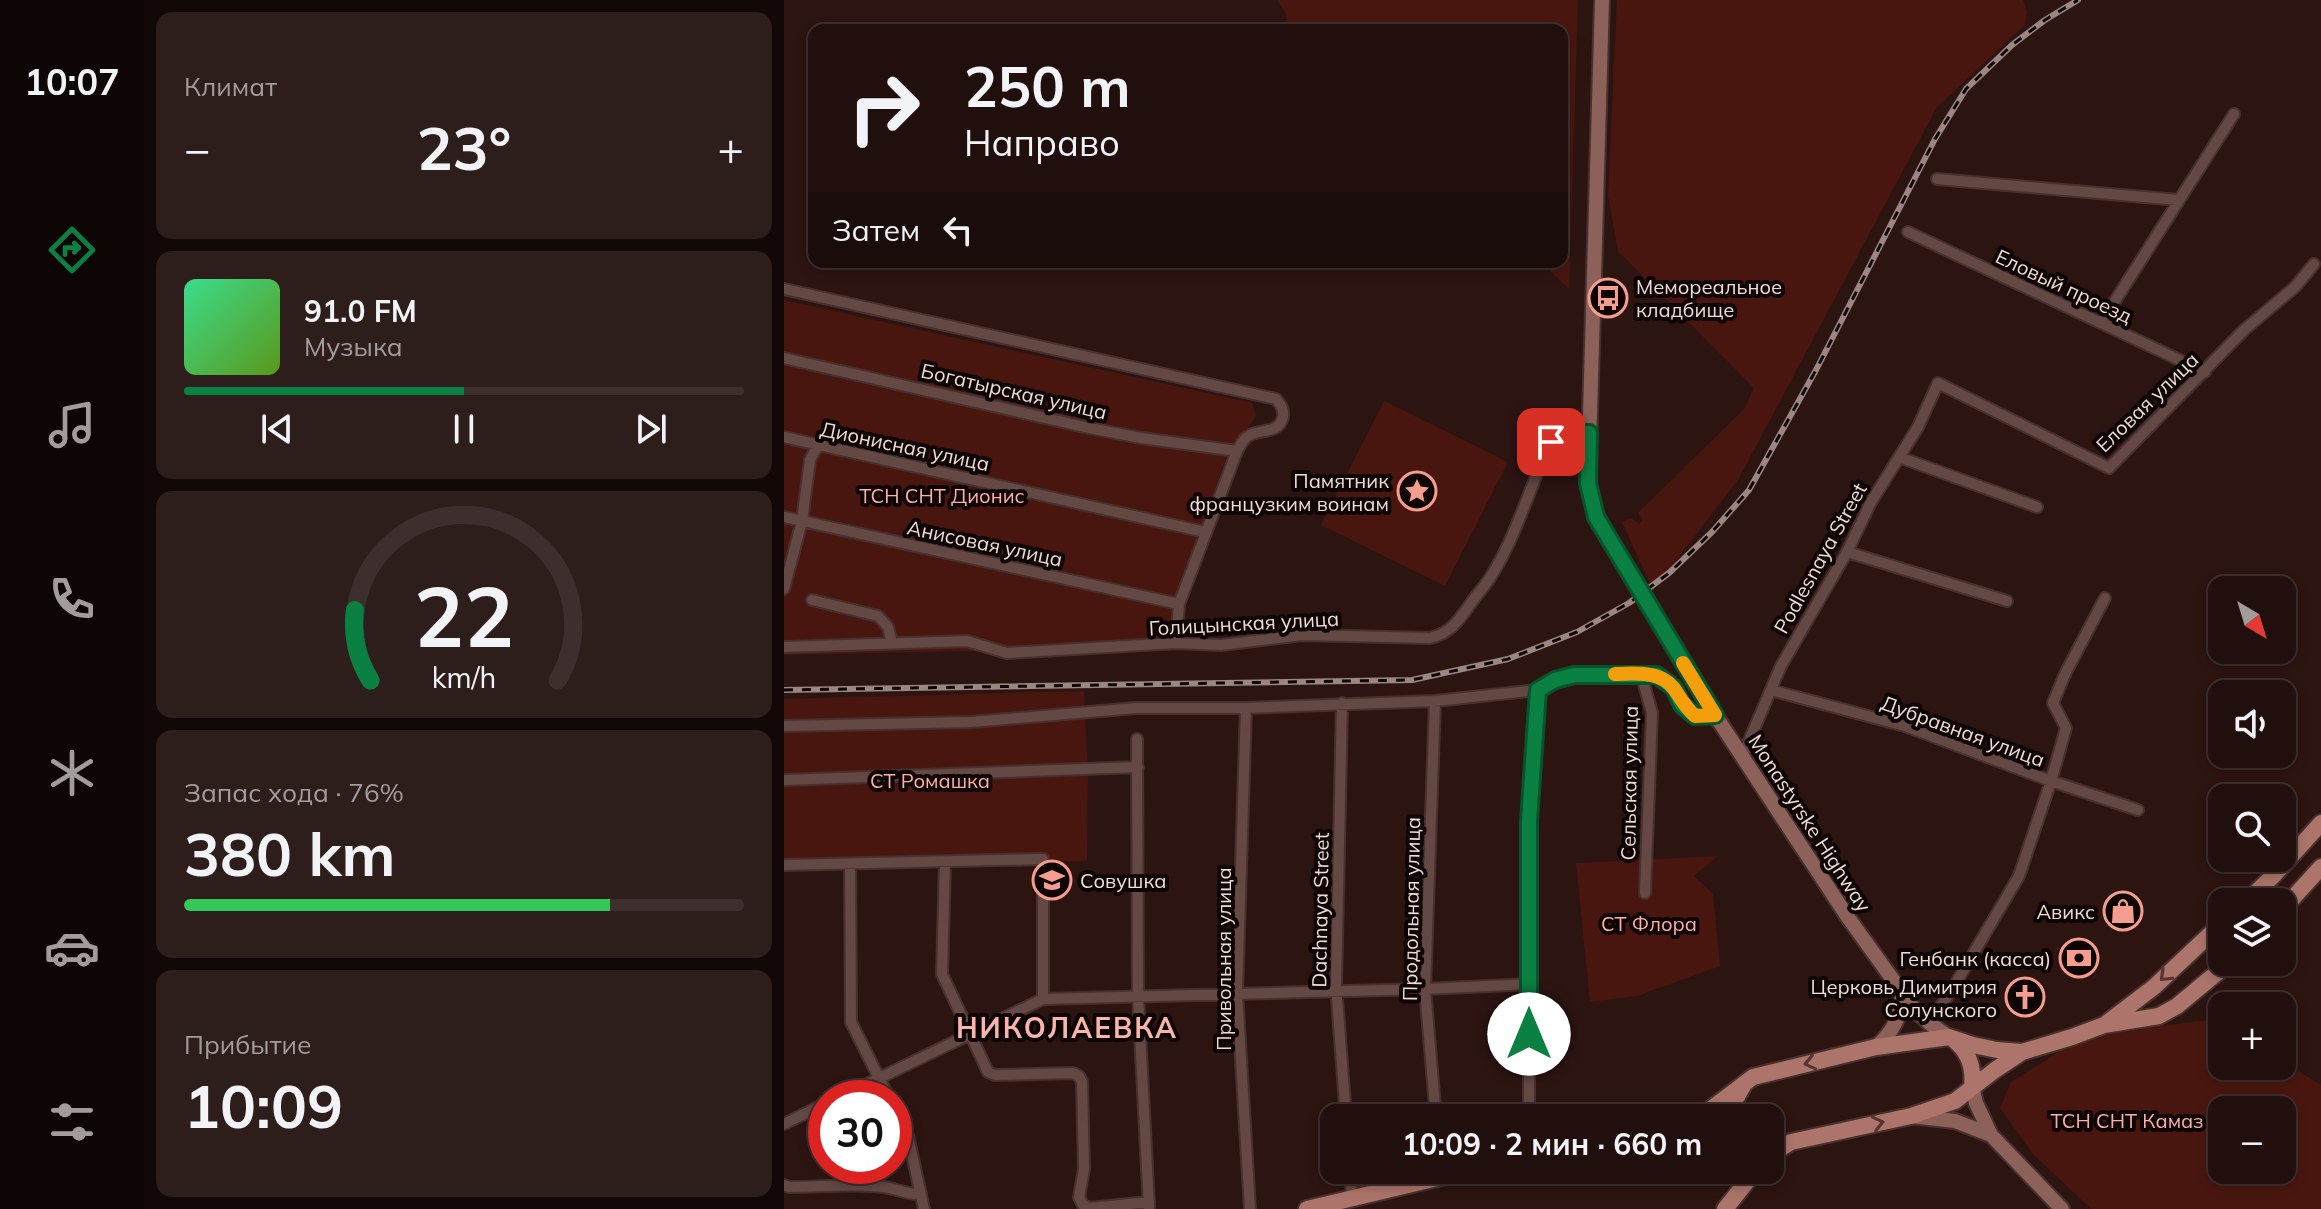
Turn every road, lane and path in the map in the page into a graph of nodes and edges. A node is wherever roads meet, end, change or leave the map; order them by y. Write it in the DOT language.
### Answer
graph roads {
  1 [pos="1602,0"];
  2 [pos="2234,114"];
  3 [pos="1937,179"];
  4 [pos="2179,200"];
  5 [pos="1908,232"];
  6 [pos="2314,264"];
  7 [pos="784,289"];
  8 [pos="2101,323"];
  9 [pos="784,358"];
  10 [pos="2205,372"];
  11 [pos="1938,383"];
  12 [pos="1589,433"];
  13 [pos="784,437"];
  14 [pos="818,445"];
  15 [pos="1237,451"];
  16 [pos="1899,457"];
  17 [pos="2037,507"];
  18 [pos="784,517"];
  19 [pos="802,521"];
  20 [pos="1205,532"];
  21 [pos="1847,552"];
  22 [pos="784,589"];
  23 [pos="2105,598"];
  24 [pos="812,600"];
  25 [pos="2007,601"];
  26 [pos="1179,604"];
  27 [pos="892,643"];
  28 [pos="1176,643"];
  29 [pos="784,647"];
  30 [pos="1641,674"];
  31 [pos="1538,690"];
  32 [pos="1771,690"];
  33 [pos="1435,701"];
  34 [pos="1342,703"];
  35 [pos="1246,708"];
  36 [pos="1715,715"];
  37 [pos="784,726"];
  38 [pos="1137,739"];
  39 [pos="1743,755"];
  40 [pos="1138,767"];
  41 [pos="784,780"];
  42 [pos="2051,781"];
  43 [pos="2138,810"];
  44 [pos="2321,823"];
  45 [pos="945,862"];
  46 [pos="850,864"];
  47 [pos="784,865"];
  48 [pos="2321,867"];
  49 [pos="2261,888"];
  50 [pos="1645,893"];
  51 [pos="2296,895"];
  52 [pos="2208,936"];
  53 [pos="2213,976"];
  54 [pos="1529,984"];
  55 [pos="1425,989"];
  56 [pos="1336,991"];
  57 [pos="1902,992"];
  58 [pos="1237,993"];
  59 [pos="1138,995"];
  60 [pos="1043,999"];
  61 [pos="1929,1023"];
  62 [pos="2104,1025"];
  63 [pos="971,1035"];
  64 [pos="1949,1037"];
  65 [pos="1876,1047"];
  66 [pos="2022,1052"];
  67 [pos="879,1079"];
  68 [pos="1746,1081"];
  69 [pos="1972,1086"];
  70 [pos="1345,1104"];
  71 [pos="1435,1104"];
  72 [pos="1529,1104"];
  73 [pos="1717,1104"];
  74 [pos="1735,1104"];
  75 [pos="808,1110"];
  76 [pos="1911,1116"];
  77 [pos="786,1118"];
  78 [pos="1991,1135"];
  79 [pos="1784,1142"];
  80 [pos="1791,1142"];
  81 [pos="1784,1146"];
  82 [pos="912,1154"];
  83 [pos="1351,1184"];
  84 [pos="1405,1184"];
  85 [pos="1740,1184"];
  86 [pos="784,1185"];
  87 [pos="921,1194"];
  88 [pos="1352,1199"];
  89 [pos="1149,1206"];
  90 [pos="924,1209"];
  91 [pos="1250,1209"];
  92 [pos="1307,1209"];
  93 [pos="1725,1209"];
  94 [pos="2062,1209"];
  1 -- 12 [label="main road, Monastyrske Highway"];
  2 -- 4 [label="street"];
  3 -- 4 [label="street"];
  4 -- 8 [label="street"];
  5 -- 8 [label="street, Еловый проезд"];
  6 -- 10 [label="street, Еловая улица"];
  7 -- 15 [label="street"];
  8 -- 10 [label="street, Еловый проезд"];
  9 -- 15 [label="street, Богатырская улица"];
  10 -- 11 [label="street, Еловая улица"];
  11 -- 16 [label="street, Podlesnaya Street"];
  12 -- 28 [label="street, Голицынская улица"];
  12 -- 36 [label="main road, Monastyrske Highway, bridge"];
  13 -- 14 [label="street, Дионисная улица"];
  14 -- 19 [label="street"];
  14 -- 20 [label="street, Дионисная улица"];
  15 -- 20 [label="street"];
  16 -- 17 [label="street"];
  16 -- 21 [label="street, Podlesnaya Street"];
  18 -- 19 [label="street, Анисовая улица"];
  19 -- 22 [label="street"];
  19 -- 26 [label="street, Анисовая улица"];
  20 -- 26 [label="street"];
  21 -- 25 [label="street"];
  21 -- 32 [label="street, Podlesnaya Street"];
  23 -- 42 [label="street"];
  24 -- 27 [label="street"];
  26 -- 28 [label="street"];
  27 -- 28 [label="street, Голицынская улица"];
  27 -- 29 [label="street, Голицынская улица"];
  30 -- 31 [label="street"];
  30 -- 36 [label="street"];
  30 -- 50 [label="street, Сельская улица"];
  31 -- 33 [label="street"];
  31 -- 54 [label="street"];
  32 -- 39 [label="street, Podlesnaya Street"];
  32 -- 42 [label="street, Дубравная улица"];
  33 -- 34 [label="street"];
  33 -- 55 [label="street, Продольная улица"];
  34 -- 35 [label="street"];
  34 -- 56 [label="street, Dachnaya Street"];
  35 -- 37 [label="street"];
  35 -- 58 [label="street, Привольная улица"];
  36 -- 39 [label="main road, Monastyrske Highway"];
  38 -- 40 [label="street"];
  39 -- 57 [label="main road, Monastyrske Highway"];
  40 -- 41 [label="street"];
  40 -- 59 [label="street"];
  42 -- 43 [label="street, Дубравная улица"];
  42 -- 61 [label="street"];
  44 -- 49 [label="main road"];
  45 -- 46 [label="street"];
  45 -- 60 [label="street"];
  45 -- 63 [label="street"];
  46 -- 47 [label="street"];
  46 -- 67 [label="street"];
  48 -- 51 [label="main road"];
  52 -- 62 [label="main road, one-way"];
  53 -- 62 [label="main road"];
  54 -- 55 [label="street"];
  54 -- 72 [label="street"];
  55 -- 56 [label="street"];
  55 -- 71 [label="street, Продольная улица"];
  56 -- 58 [label="street"];
  56 -- 70 [label="street, Dachnaya Street"];
  57 -- 61 [label="main road, Monastyrske Highway"];
  57 -- 65 [label="main road"];
  58 -- 59 [label="street"];
  58 -- 91 [label="street, Привольная улица"];
  59 -- 60 [label="street"];
  59 -- 89 [label="street"];
  60 -- 63 [label="street"];
  61 -- 64 [label="main road, Monastyrske Highway"];
  62 -- 66 [label="main road"];
  63 -- 67 [label="street"];
  63 -- 89 [label="street"];
  64 -- 65 [label="main road"];
  64 -- 66 [label="main road"];
  64 -- 69 [label="main road, Monastyrske Highway"];
  65 -- 68 [label="main road, one-way"];
  66 -- 69 [label="main road"];
  68 -- 73 [label="main road"];
  68 -- 74 [label="main road"];
  69 -- 76 [label="main road"];
  69 -- 78 [label="main road"];
  75 -- 77 [label="street"];
  76 -- 78 [label="main road"];
  80 -- 76 [label="main road, one-way"];
  78 -- 94 [label="main road"];
  79 -- 80 [label="main road"];
  80 -- 81 [label="main road"];
  82 -- 87 [label="street"];
  83 -- 88 [label="street"];
  84 -- 88 [label="main road"];
  85 -- 93 [label="main road"];
  86 -- 87 [label="street"];
  87 -- 90 [label="street"];
  88 -- 92 [label="main road"];
}
